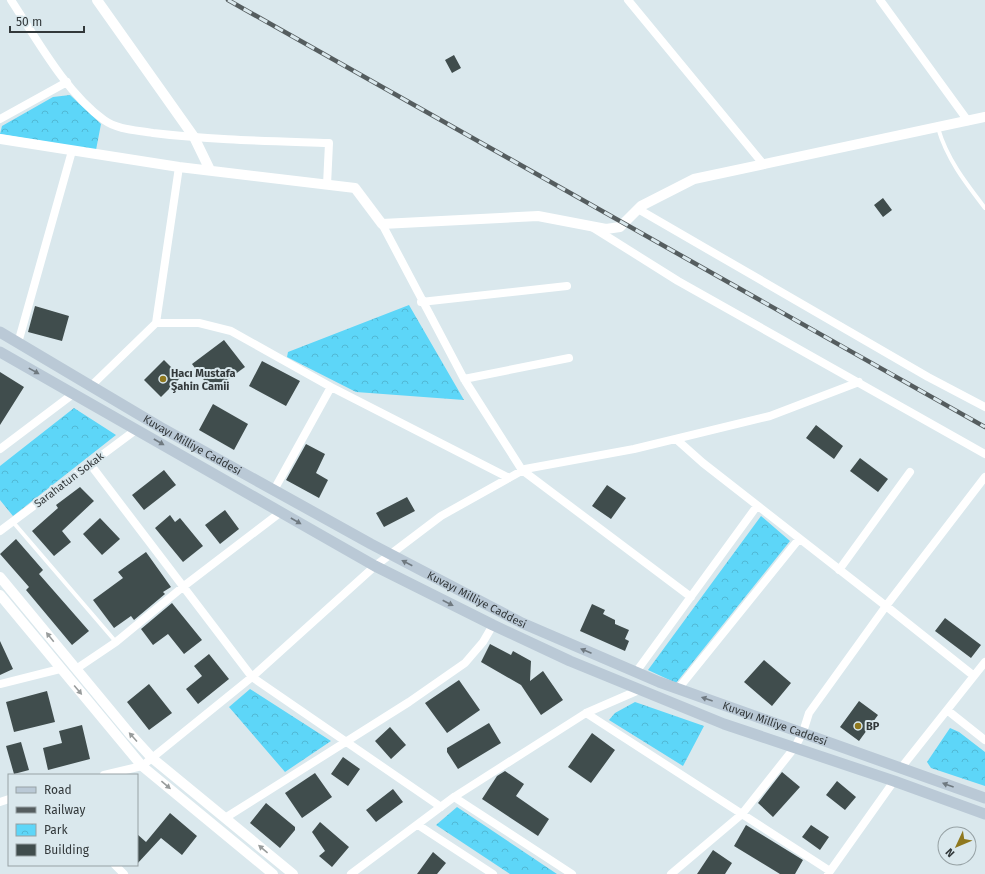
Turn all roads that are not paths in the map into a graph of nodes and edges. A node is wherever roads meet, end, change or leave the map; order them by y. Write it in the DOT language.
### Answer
graph roads {
  1 [pos="11,0"];
  2 [pos="98,0"];
  3 [pos="628,0"];
  4 [pos="880,0"];
  5 [pos="67,82"];
  6 [pos="985,116"];
  7 [pos="0,120"];
  8 [pos="968,120"];
  9 [pos="938,128"];
  10 [pos="194,137"];
  11 [pos="0,139"];
  12 [pos="72,151"];
  13 [pos="764,165"];
  14 [pos="179,167"];
  15 [pos="210,170"];
  16 [pos="327,185"];
  17 [pos="985,208"];
  18 [pos="638,209"];
  19 [pos="382,224"];
  20 [pos="592,227"];
  21 [pos="567,286"];
  22 [pos="421,302"];
  23 [pos="156,323"];
  24 [pos="0,332"];
  25 [pos="18,343"];
  26 [pos="0,352"];
  27 [pos="569,358"];
  28 [pos="464,379"];
  29 [pos="859,382"];
  30 [pos="91,386"];
  31 [pos="331,387"];
  32 [pos="73,394"];
  33 [pos="985,407"];
  34 [pos="137,429"];
  35 [pos="676,438"];
  36 [pos="0,449"];
  37 [pos="985,454"];
  38 [pos="90,464"];
  39 [pos="522,470"];
  40 [pos="910,472"];
  41 [pos="985,477"];
  42 [pos="508,478"];
  43 [pos="274,490"];
  44 [pos="757,506"];
  45 [pos="281,512"];
  46 [pos="13,522"];
  47 [pos="0,531"];
  48 [pos="799,539"];
  49 [pos="392,555"];
  50 [pos="375,566"];
  51 [pos="839,570"];
  52 [pos="0,577"];
  53 [pos="184,586"];
  54 [pos="0,595"];
  55 [pos="691,597"];
  56 [pos="886,606"];
  57 [pos="493,625"];
  58 [pos="116,642"];
  59 [pos="985,662"];
  60 [pos="60,669"];
  61 [pos="76,669"];
  62 [pos="636,672"];
  63 [pos="974,676"];
  64 [pos="252,677"];
  65 [pos="0,684"];
  66 [pos="678,689"];
  67 [pos="639,690"];
  68 [pos="947,710"];
  69 [pos="586,713"];
  70 [pos="803,732"];
  71 [pos="985,740"];
  72 [pos="346,741"];
  73 [pos="795,747"];
  74 [pos="152,758"];
  75 [pos="142,766"];
  76 [pos="901,768"];
  77 [pos="108,774"];
  78 [pos="894,781"];
  79 [pos="454,797"];
  80 [pos="985,798"];
  81 [pos="441,807"];
  82 [pos="742,814"];
  83 [pos="985,814"];
  84 [pos="225,818"];
  85 [pos="418,825"];
  86 [pos="116,866"];
  87 [pos="829,873"];
  88 [pos="124,874"];
  89 [pos="273,874"];
  90 [pos="293,874"];
  91 [pos="351,874"];
  92 [pos="493,874"];
  93 [pos="572,874"];
  94 [pos="671,874"];
  1 -- 5 [label="street"];
  2 -- 10 [label="street"];
  3 -- 13 [label="street"];
  4 -- 8 [label="street"];
  5 -- 7 [label="street"];
  5 -- 10 [label="street"];
  6 -- 8 [label="street"];
  8 -- 9 [label="street"];
  9 -- 13 [label="street"];
  9 -- 17 [label="lane"];
  10 -- 15 [label="street"];
  10 -- 16 [label="street"];
  11 -- 12 [label="street"];
  12 -- 14 [label="street"];
  12 -- 25 [label="street"];
  13 -- 18 [label="street"];
  14 -- 15 [label="street"];
  14 -- 23 [label="street"];
  15 -- 16 [label="street"];
  16 -- 19 [label="street"];
  18 -- 20 [label="street"];
  18 -- 33 [label="street"];
  19 -- 20 [label="street"];
  19 -- 22 [label="street"];
  20 -- 29 [label="street"];
  21 -- 22 [label="street"];
  22 -- 28 [label="street"];
  23 -- 30 [label="street"];
  23 -- 31 [label="street"];
  24 -- 25 [label="main road, Kuvayı Milliye Caddesi"];
  25 -- 30 [label="main road, Kuvayı Milliye Caddesi"];
  26 -- 32 [label="main road, Kuvayı Milliye Caddesi, one-way"];
  27 -- 28 [label="street"];
  28 -- 39 [label="street"];
  29 -- 35 [label="street"];
  29 -- 37 [label="street"];
  30 -- 43 [label="main road, Kuvayı Milliye Caddesi"];
  31 -- 42 [label="street"];
  31 -- 43 [label="street"];
  32 -- 34 [label="main road, Kuvayı Milliye Caddesi"];
  32 -- 36 [label="street"];
  34 -- 38 [label="street, Sarahatun Sokak"];
  34 -- 45 [label="main road, Kuvayı Milliye Caddesi, one-way"];
  35 -- 39 [label="street"];
  35 -- 44 [label="street"];
  38 -- 46 [label="street, Sarahatun Sokak"];
  38 -- 53 [label="street"];
  39 -- 42 [label="street"];
  39 -- 55 [label="street"];
  40 -- 51 [label="street"];
  41 -- 56 [label="street"];
  42 -- 49 [label="street"];
  43 -- 49 [label="main road, Kuvayı Milliye Caddesi"];
  44 -- 48 [label="street"];
  44 -- 55 [label="street"];
  45 -- 50 [label="main road, Kuvayı Milliye Caddesi, one-way"];
  45 -- 53 [label="street"];
  46 -- 47 [label="street, Sarahatun Sokak"];
  46 -- 58 [label="lane"];
  48 -- 51 [label="street"];
  48 -- 66 [label="street"];
  49 -- 50 [label="street"];
  62 -- 49 [label="main road, Kuvayı Milliye Caddesi, one-way"];
  50 -- 57 [label="main road, Kuvayı Milliye Caddesi, one-way"];
  50 -- 64 [label="street"];
  51 -- 56 [label="street"];
  61 -- 52 [label="street, one-way"];
  53 -- 58 [label="street"];
  53 -- 64 [label="street"];
  54 -- 60 [label="street"];
  55 -- 62 [label="street"];
  56 -- 63 [label="street"];
  56 -- 70 [label="street"];
  57 -- 67 [label="main road, Kuvayı Milliye Caddesi"];
  57 -- 72 [label="street"];
  58 -- 61 [label="street"];
  59 -- 63 [label="street"];
  60 -- 65 [label="street"];
  60 -- 75 [label="street, one-way"];
  74 -- 61 [label="street, one-way"];
  62 -- 66 [label="main road, Kuvayı Milliye Caddesi"];
  63 -- 68 [label="street"];
  64 -- 72 [label="street"];
  64 -- 74 [label="street"];
  70 -- 66 [label="main road, Kuvayı Milliye Caddesi, one-way"];
  67 -- 69 [label="street"];
  67 -- 73 [label="main road, Kuvayı Milliye Caddesi"];
  68 -- 71 [label="street"];
  68 -- 76 [label="street"];
  69 -- 79 [label="street"];
  69 -- 82 [label="street"];
  70 -- 73 [label="street"];
  70 -- 76 [label="main road, Kuvayı Milliye Caddesi"];
  72 -- 81 [label="street"];
  72 -- 84 [label="street"];
  73 -- 78 [label="main road, Kuvayı Milliye Caddesi"];
  73 -- 82 [label="street"];
  74 -- 75 [label="street"];
  74 -- 84 [label="street"];
  75 -- 77 [label="street"];
  75 -- 89 [label="street, one-way"];
  80 -- 76 [label="main road, Kuvayı Milliye Caddesi, one-way"];
  78 -- 83 [label="main road, Kuvayı Milliye Caddesi"];
  78 -- 87 [label="street"];
  79 -- 81 [label="street"];
  79 -- 93 [label="street"];
  81 -- 85 [label="street"];
  82 -- 87 [label="street"];
  82 -- 94 [label="street"];
  90 -- 84 [label="street, one-way"];
  85 -- 91 [label="street"];
  85 -- 92 [label="street"];
  86 -- 88 [label="street"];
}
